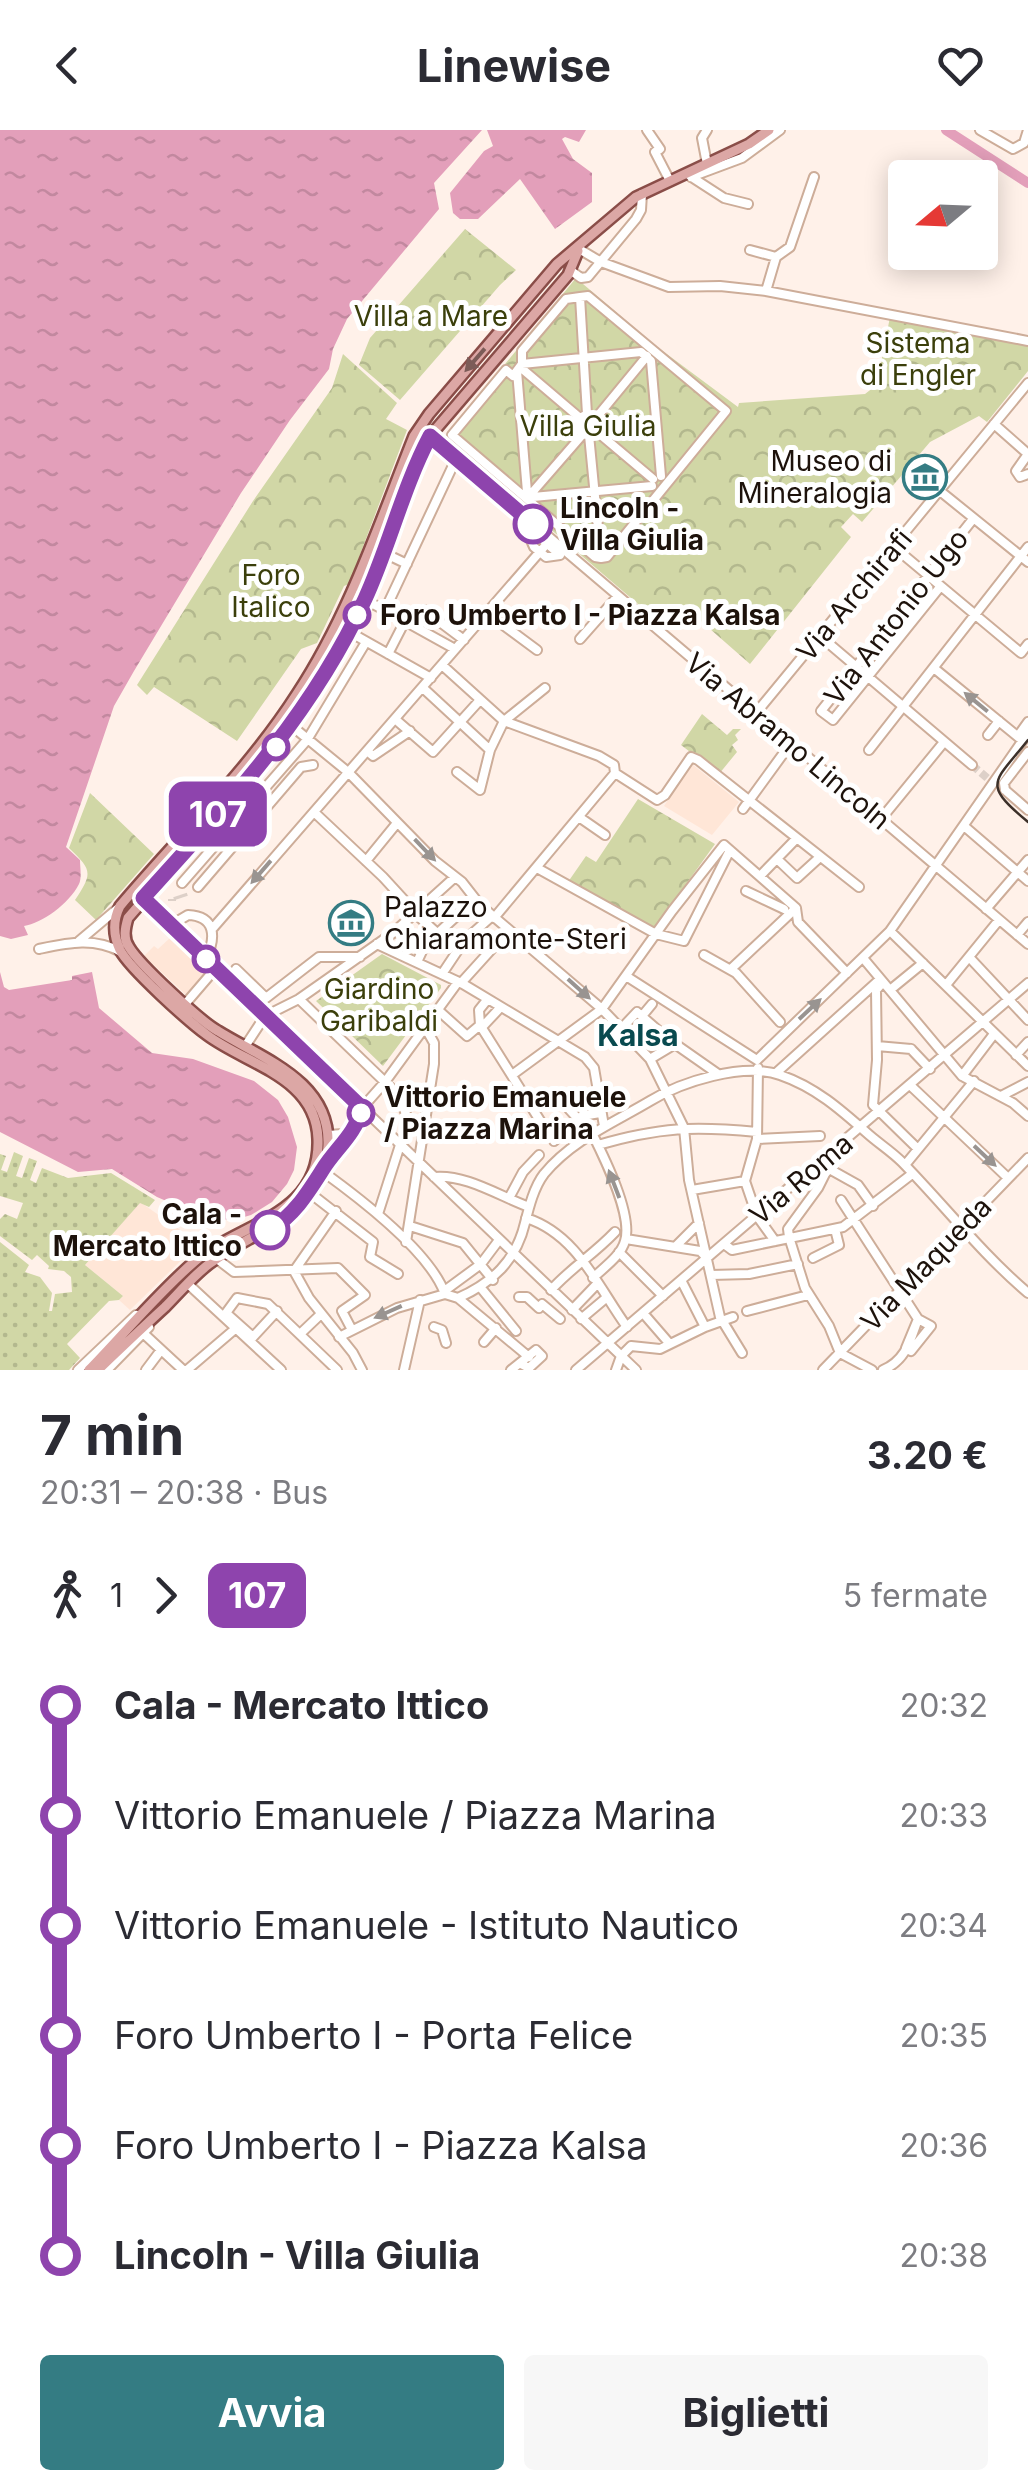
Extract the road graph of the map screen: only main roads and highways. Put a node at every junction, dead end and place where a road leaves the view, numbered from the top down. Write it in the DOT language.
graph roads {
  1 [pos="769,130"];
  2 [pos="579,249"];
  3 [pos="213,1255"];
  4 [pos="160,1304"];
  5 [pos="89,1370"];
  6 [pos="98,1370"];
  1 -- 2 [label="main road"];
  2 -- 3 [label="main road, one-way"];
  2 -- 3 [label="main road"];
  3 -- 4 [label="main road"];
  3 -- 4 [label="main road"];
  4 -- 5 [label="main road"];
  4 -- 6 [label="main road"];
}
